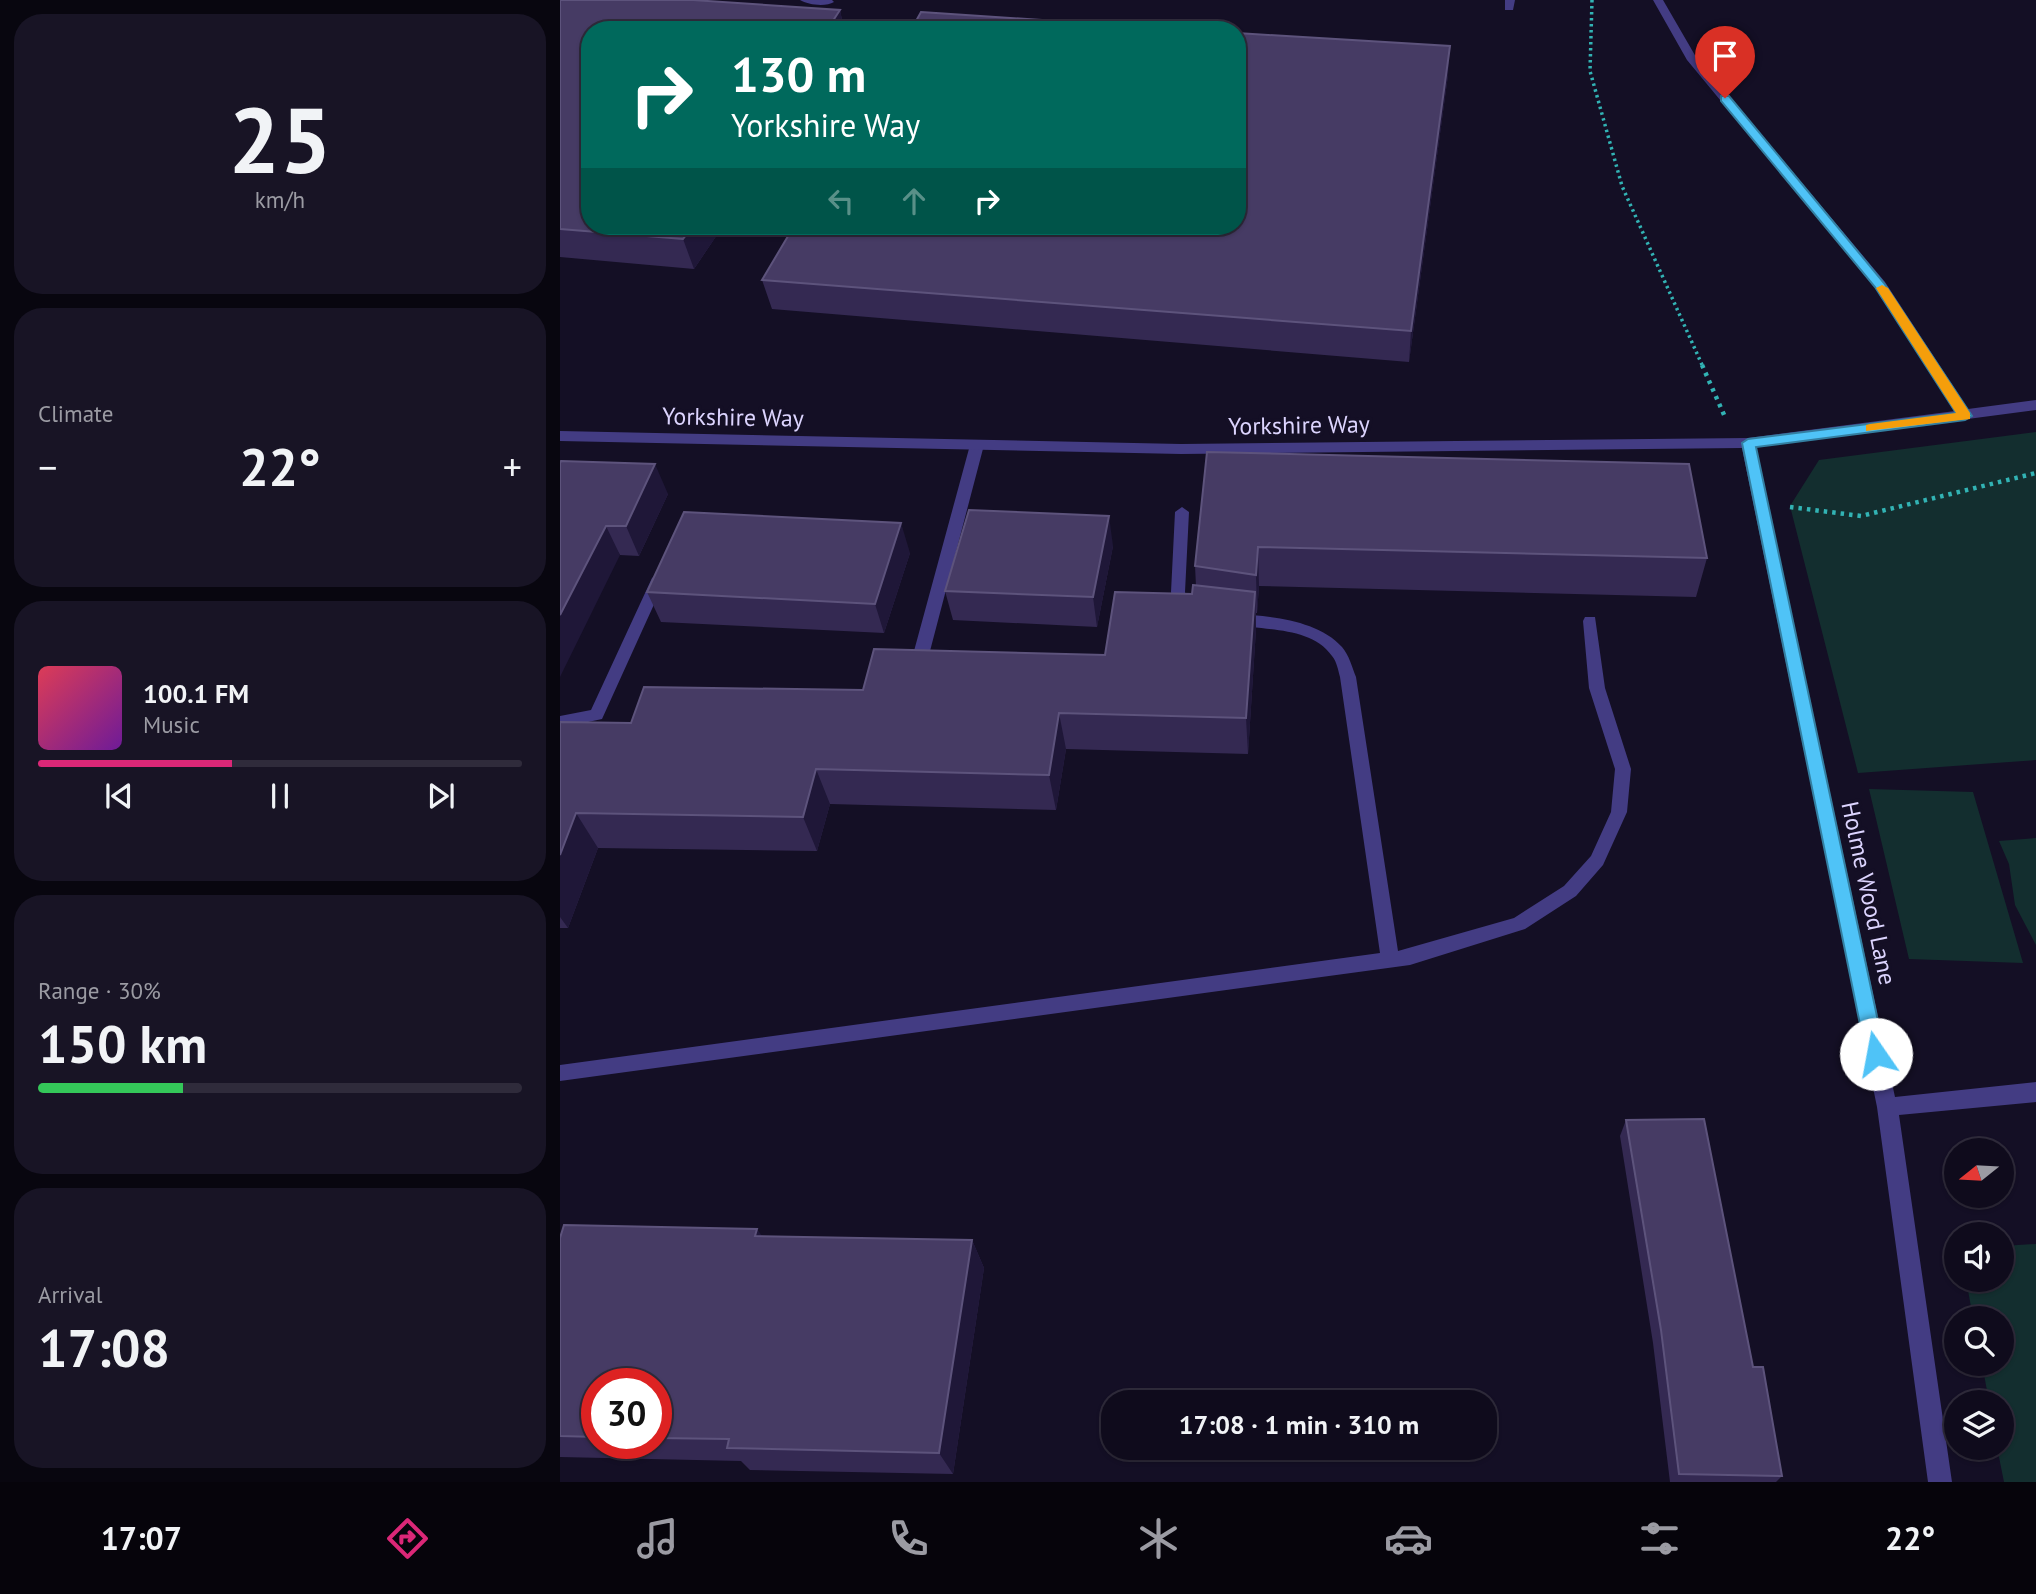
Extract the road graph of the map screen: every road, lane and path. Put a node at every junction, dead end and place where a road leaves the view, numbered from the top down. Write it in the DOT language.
graph roads {
  1 [pos="805,0"];
  2 [pos="1592,0"];
  3 [pos="1658,0"];
  4 [pos="830,2"];
  5 [pos="2036,405"];
  6 [pos="1965,416"];
  7 [pos="560,436"];
  8 [pos="1748,443"];
  9 [pos="977,445"];
  10 [pos="2036,473"];
  11 [pos="1761,503"];
  12 [pos="1182,512"];
  13 [pos="664,568"];
  14 [pos="1201,617"];
  15 [pos="1223,618"];
  16 [pos="1590,621"];
  17 [pos="922,651"];
  18 [pos="560,722"];
  19 [pos="1390,960"];
  20 [pos="560,1073"];
  21 [pos="2036,1092"];
  22 [pos="1886,1107"];
  23 [pos="1940,1482"];
  1 -- 4 [label="lane"];
  2 -- 8 [label="path"];
  3 -- 6 [label="street"];
  5 -- 6 [label="street, Yorkshire Way"];
  6 -- 8 [label="street, Yorkshire Way"];
  7 -- 9 [label="street, Yorkshire Way"];
  8 -- 9 [label="street, Yorkshire Way"];
  8 -- 11 [label="street, Holme Wood Lane"];
  9 -- 17 [label="lane"];
  10 -- 11 [label="path"];
  11 -- 22 [label="street, Holme Wood Lane"];
  12 -- 14 [label="lane"];
  13 -- 18 [label="lane"];
  15 -- 19 [label="lane"];
  16 -- 19 [label="lane"];
  19 -- 20 [label="lane"];
  21 -- 22 [label="street"];
  22 -- 23 [label="street, Holme Wood Lane"];
}
